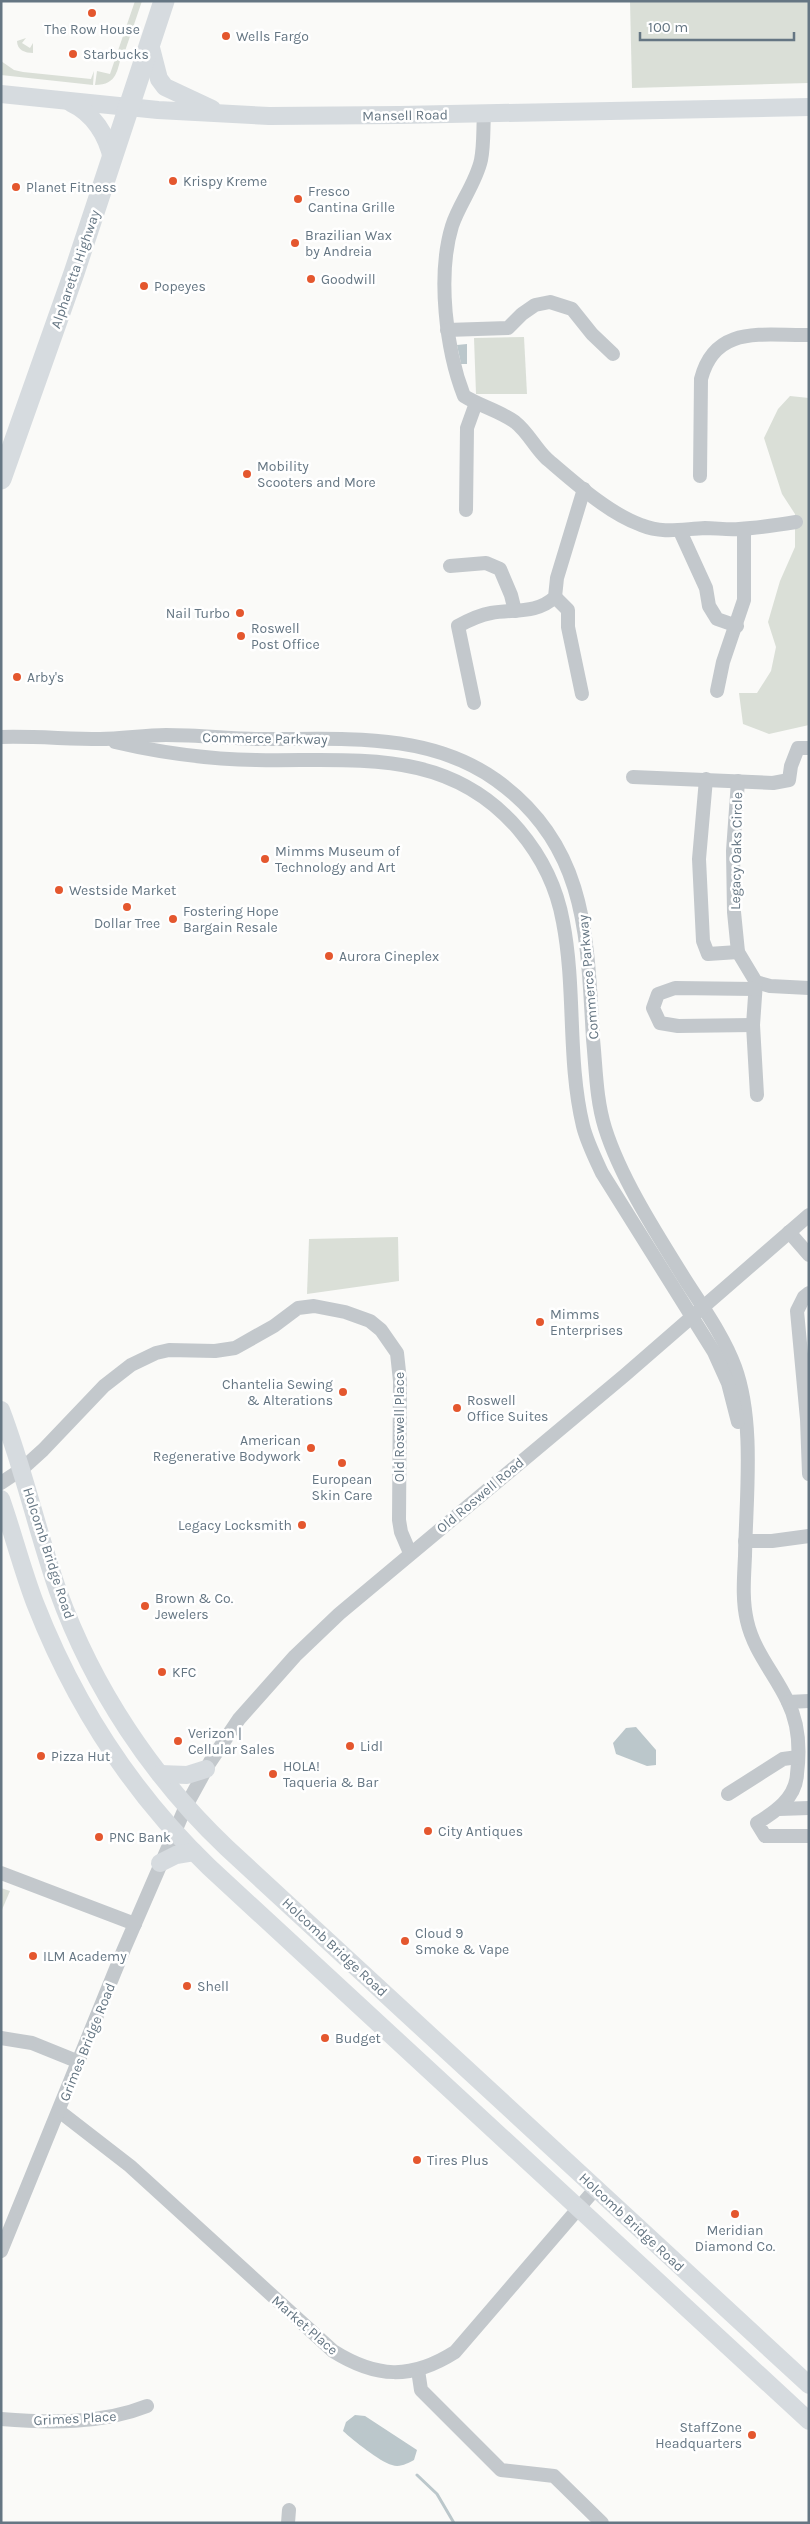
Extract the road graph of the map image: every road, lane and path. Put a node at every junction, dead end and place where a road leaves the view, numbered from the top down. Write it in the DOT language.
graph roads {
  1 [pos="164,1"];
  2 [pos="150,44"];
  3 [pos="1,94"];
  4 [pos="66,101"];
  5 [pos="129,107"];
  6 [pos="809,107"];
  7 [pos="224,114"];
  8 [pos="484,114"];
  9 [pos="112,159"];
  10 [pos="447,330"];
  11 [pos="809,335"];
  12 [pos="613,354"];
  13 [pos="476,403"];
  14 [pos="700,476"];
  15 [pos="1,479"];
  16 [pos="584,489"];
  17 [pos="466,510"];
  18 [pos="796,522"];
  19 [pos="744,529"];
  20 [pos="680,531"];
  21 [pos="450,566"];
  22 [pos="555,597"];
  23 [pos="515,611"];
  24 [pos="737,626"];
  25 [pos="716,691"];
  26 [pos="582,694"];
  27 [pos="474,703"];
  28 [pos="1,736"];
  29 [pos="104,739"];
  30 [pos="809,748"];
  31 [pos="633,777"];
  32 [pos="706,779"];
  33 [pos="738,781"];
  34 [pos="738,952"];
  35 [pos="755,985"];
  36 [pos="809,988"];
  37 [pos="753,1025"];
  38 [pos="757,1095"];
  39 [pos="809,1215"];
  40 [pos="789,1232"];
  41 [pos="809,1255"];
  42 [pos="809,1293"];
  43 [pos="703,1307"];
  44 [pos="691,1317"];
  45 [pos="1,1410"];
  46 [pos="746,1459"];
  47 [pos="22,1469"];
  48 [pos="809,1474"];
  49 [pos="1,1483"];
  50 [pos="1,1499"];
  51 [pos="809,1536"];
  52 [pos="745,1541"];
  53 [pos="410,1553"];
  54 [pos="809,1701"];
  55 [pos="788,1702"];
  56 [pos="803,1735"];
  57 [pos="801,1766"];
  58 [pos="206,1769"];
  59 [pos="160,1774"];
  60 [pos="728,1794"];
  61 [pos="186,1806"];
  62 [pos="809,1808"];
  63 [pos="779,1809"];
  64 [pos="174,1832"];
  65 [pos="809,1836"];
  66 [pos="194,1852"];
  67 [pos="160,1863"];
  68 [pos="1,1873"];
  69 [pos="135,1924"];
  70 [pos="1,2038"];
  71 [pos="80,2062"];
  72 [pos="59,2111"];
  73 [pos="596,2188"];
  74 [pos="579,2209"];
  75 [pos="1,2251"];
  76 [pos="418,2370"];
  77 [pos="809,2385"];
  78 [pos="147,2406"];
  79 [pos="1,2419"];
  80 [pos="809,2421"];
  81 [pos="602,2523"];
  1 -- 2 [label="highway, Alpharetta Highway"];
  2 -- 5 [label="highway, Alpharetta Highway"];
  2 -- 7 [label="main road"];
  3 -- 4 [label="main road, Mansell Road"];
  4 -- 5 [label="main road, Mansell Road"];
  4 -- 9 [label="main road"];
  5 -- 7 [label="main road, Mansell Road"];
  5 -- 9 [label="highway, Alpharetta Highway"];
  6 -- 8 [label="main road, Mansell Road"];
  7 -- 8 [label="main road, Mansell Road"];
  8 -- 10 [label="street"];
  9 -- 15 [label="highway, Alpharetta Highway"];
  10 -- 12 [label="street"];
  10 -- 13 [label="street"];
  11 -- 14 [label="street"];
  13 -- 16 [label="street"];
  13 -- 17 [label="street"];
  16 -- 20 [label="street"];
  16 -- 22 [label="street"];
  18 -- 19 [label="street"];
  19 -- 20 [label="street"];
  19 -- 24 [label="street"];
  20 -- 24 [label="street"];
  21 -- 23 [label="street"];
  22 -- 23 [label="street"];
  22 -- 26 [label="street"];
  23 -- 27 [label="street"];
  24 -- 25 [label="street"];
  28 -- 29 [label="street, Commerce Parkway"];
  29 -- 43 [label="street, Commerce Parkway"];
  29 -- 44 [label="street, Commerce Parkway"];
  30 -- 33 [label="street, Legacy Oaks Circle"];
  31 -- 32 [label="street, Legacy Oaks Circle"];
  32 -- 33 [label="street, Legacy Oaks Circle"];
  32 -- 34 [label="street"];
  33 -- 34 [label="street, Legacy Oaks Circle"];
  34 -- 35 [label="street, Legacy Oaks Circle"];
  35 -- 36 [label="street"];
  35 -- 37 [label="street"];
  35 -- 37 [label="street"];
  37 -- 38 [label="street"];
  39 -- 40 [label="street, Old Roswell Road"];
  40 -- 41 [label="street"];
  40 -- 43 [label="street, Old Roswell Road"];
  42 -- 48 [label="street"];
  43 -- 44 [label="street, Old Roswell Road"];
  43 -- 46 [label="street, Commerce Parkway"];
  44 -- 46 [label="street, Commerce Parkway"];
  44 -- 53 [label="street, Old Roswell Road"];
  45 -- 47 [label="main road, Holcomb Bridge Road"];
  46 -- 52 [label="street"];
  47 -- 49 [label="street, Old Roswell Place"];
  47 -- 53 [label="street, Old Roswell Place"];
  47 -- 59 [label="main road, Holcomb Bridge Road"];
  50 -- 64 [label="main road, Holcomb Bridge Road"];
  51 -- 52 [label="street"];
  52 -- 55 [label="street"];
  53 -- 58 [label="street, Old Roswell Road"];
  54 -- 55 [label="street"];
  55 -- 56 [label="street"];
  56 -- 57 [label="street"];
  57 -- 60 [label="street"];
  57 -- 63 [label="street"];
  58 -- 59 [label="main road"];
  58 -- 61 [label="street, Old Roswell Road"];
  59 -- 61 [label="main road, Holcomb Bridge Road"];
  61 -- 64 [label="street, Grimes Bridge Road"];
  61 -- 73 [label="main road, Holcomb Bridge Road"];
  62 -- 63 [label="street"];
  63 -- 65 [label="street"];
  64 -- 66 [label="main road, Holcomb Bridge Road"];
  64 -- 67 [label="street, Grimes Bridge Road"];
  66 -- 67 [label="main road"];
  66 -- 74 [label="main road, Holcomb Bridge Road"];
  67 -- 69 [label="street, Grimes Bridge Road"];
  68 -- 69 [label="street"];
  69 -- 71 [label="street, Grimes Bridge Road"];
  70 -- 71 [label="street"];
  71 -- 72 [label="street, Grimes Bridge Road"];
  72 -- 75 [label="street, Grimes Bridge Road"];
  72 -- 76 [label="street, Market Place"];
  73 -- 74 [label="street, Market Place"];
  73 -- 77 [label="main road, Holcomb Bridge Road"];
  74 -- 76 [label="street, Market Place"];
  74 -- 80 [label="main road, Holcomb Bridge Road"];
  76 -- 81 [label="street"];
  78 -- 79 [label="street, Grimes Place"];
}
